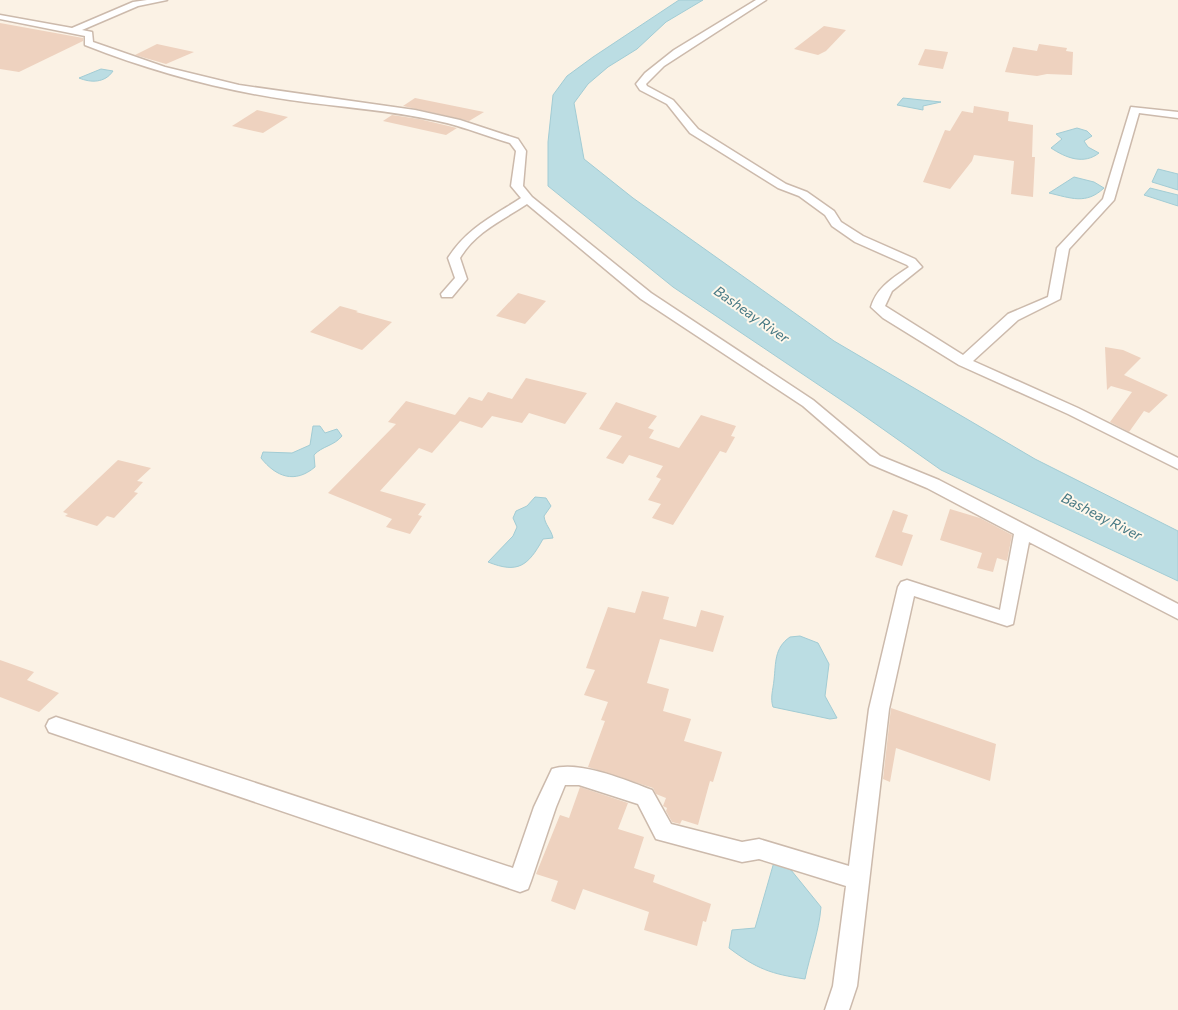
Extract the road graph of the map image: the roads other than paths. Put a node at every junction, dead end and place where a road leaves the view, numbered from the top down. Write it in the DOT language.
graph roads {
  1 [pos="164,0"];
  2 [pos="762,0"];
  3 [pos="0,17"];
  4 [pos="73,31"];
  5 [pos="1178,115"];
  6 [pos="528,199"];
  7 [pos="447,294"];
  8 [pos="964,362"];
  9 [pos="1178,464"];
  10 [pos="1023,531"];
  11 [pos="1178,612"];
  12 [pos="56,726"];
  13 [pos="857,879"];
  14 [pos="837,1010"];
  1 -- 4 [label="street"];
  2 -- 8 [label="street"];
  3 -- 4 [label="street"];
  4 -- 6 [label="street"];
  5 -- 8 [label="street"];
  6 -- 7 [label="street"];
  6 -- 10 [label="street"];
  8 -- 9 [label="street"];
  10 -- 11 [label="street"];
  10 -- 13 [label="street"];
  12 -- 13 [label="street"];
  13 -- 14 [label="street"];
}
